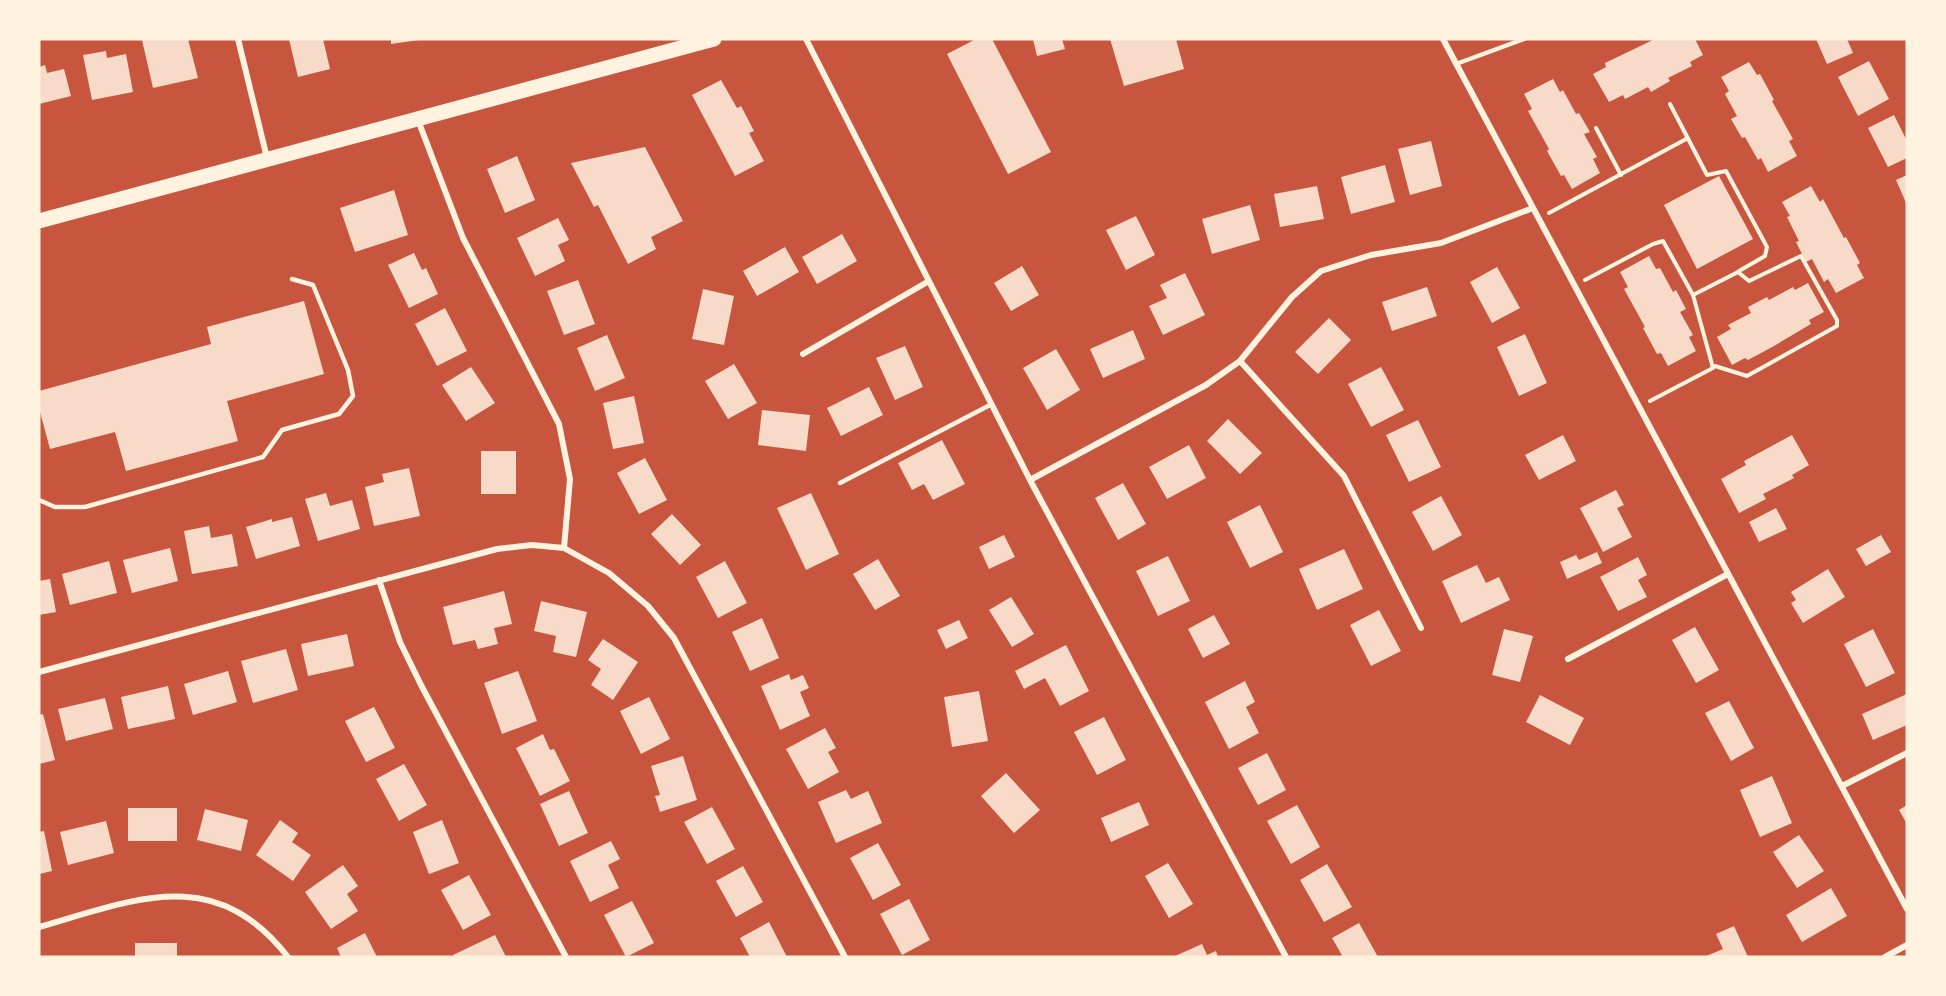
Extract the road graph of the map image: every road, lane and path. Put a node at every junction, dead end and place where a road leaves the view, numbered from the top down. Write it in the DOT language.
graph roads {
  1 [pos="238,39"];
  2 [pos="714,39"];
  3 [pos="806,39"];
  4 [pos="1443,39"];
  5 [pos="1524,39"];
  6 [pos="1456,64"];
  7 [pos="1670,104"];
  8 [pos="418,120"];
  9 [pos="1596,128"];
  10 [pos="1688,138"];
  11 [pos="268,160"];
  12 [pos="1622,175"];
  13 [pos="1533,208"];
  14 [pos="1548,214"];
  15 [pos="39,221"];
  16 [pos="1738,272"];
  17 [pos="292,279"];
  18 [pos="1584,280"];
  19 [pos="929,281"];
  20 [pos="1693,295"];
  21 [pos="802,354"];
  22 [pos="1240,361"];
  23 [pos="1713,368"];
  24 [pos="1650,402"];
  25 [pos="992,404"];
  26 [pos="1030,480"];
  27 [pos="840,483"];
  28 [pos="39,500"];
  29 [pos="564,548"];
  30 [pos="1728,574"];
  31 [pos="379,580"];
  32 [pos="1421,628"];
  33 [pos="1568,659"];
  34 [pos="39,672"];
  35 [pos="1907,753"];
  36 [pos="1842,786"];
  37 [pos="1907,909"];
  38 [pos="39,927"];
  39 [pos="1907,945"];
  40 [pos="288,957"];
  41 [pos="566,957"];
  42 [pos="845,957"];
  43 [pos="1286,957"];
  44 [pos="1885,957"];
  1 -- 11 [label="street"];
  2 -- 8 [label="main road"];
  3 -- 19 [label="street"];
  4 -- 6 [label="street"];
  5 -- 6 [label="lane"];
  6 -- 13 [label="street"];
  7 -- 10 [label="path"];
  8 -- 11 [label="main road"];
  8 -- 29 [label="street"];
  9 -- 12 [label="path"];
  10 -- 12 [label="path"];
  10 -- 16 [label="path"];
  11 -- 15 [label="main road"];
  12 -- 14 [label="path"];
  13 -- 22 [label="street"];
  13 -- 30 [label="street"];
  16 -- 20 [label="path"];
  16 -- 23 [label="path"];
  17 -- 28 [label="lane"];
  18 -- 20 [label="path"];
  19 -- 21 [label="street"];
  19 -- 25 [label="street"];
  20 -- 23 [label="path"];
  22 -- 26 [label="street"];
  22 -- 32 [label="street"];
  23 -- 24 [label="path"];
  25 -- 26 [label="street"];
  25 -- 27 [label="lane"];
  26 -- 43 [label="street"];
  29 -- 31 [label="street"];
  29 -- 42 [label="street"];
  30 -- 33 [label="street"];
  30 -- 36 [label="street"];
  31 -- 34 [label="street"];
  31 -- 41 [label="street"];
  35 -- 36 [label="street"];
  36 -- 37 [label="street"];
  38 -- 40 [label="street"];
  39 -- 44 [label="street"];
}
